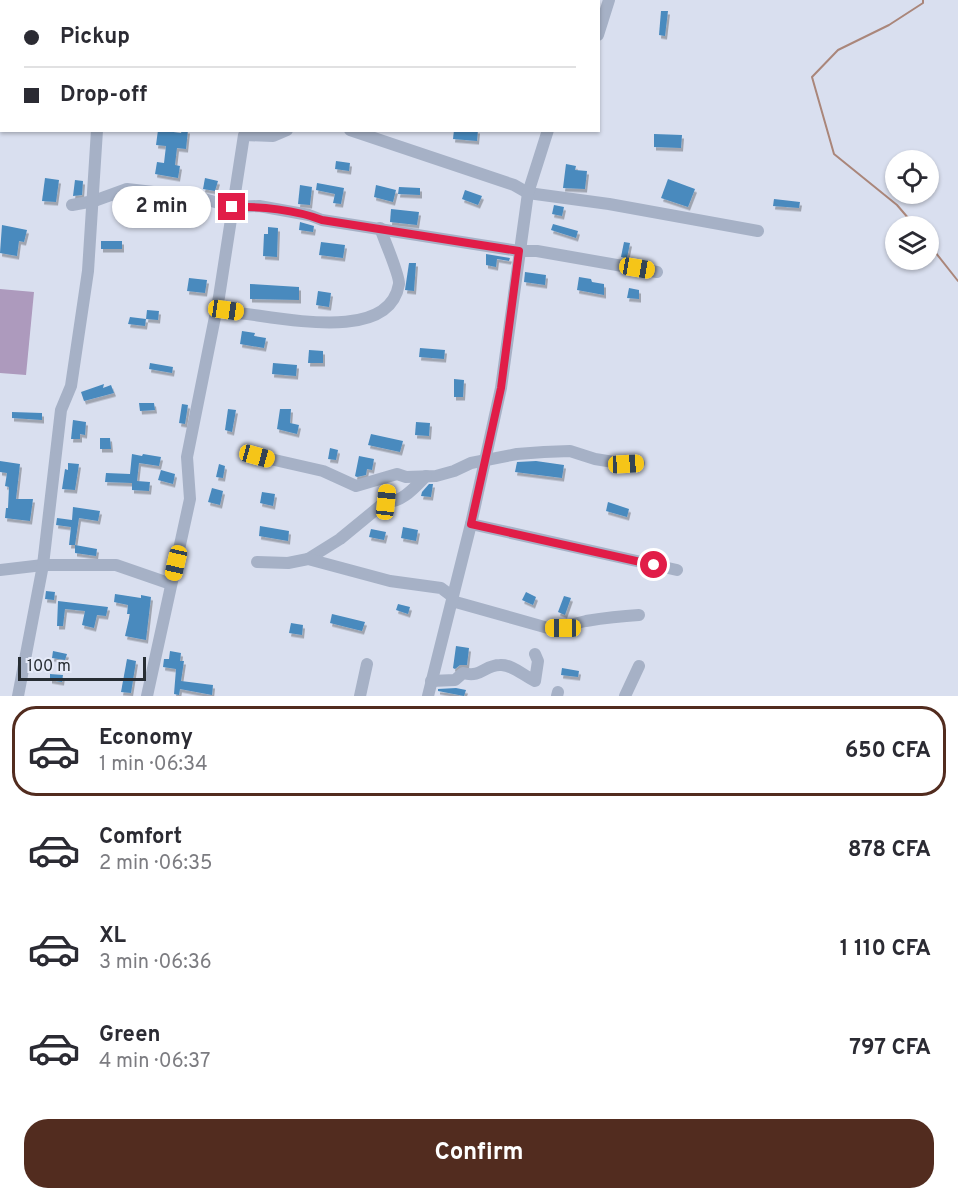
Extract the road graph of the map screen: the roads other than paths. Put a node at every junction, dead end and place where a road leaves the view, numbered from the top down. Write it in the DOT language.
graph roads {
  1 [pos="609,0"];
  2 [pos="600,28"];
  3 [pos="96,132"];
  4 [pos="244,132"];
  5 [pos="282,132"];
  6 [pos="356,132"];
  7 [pos="547,132"];
  8 [pos="528,193"];
  9 [pos="94,201"];
  10 [pos="72,205"];
  11 [pos="232,207"];
  12 [pos="380,228"];
  13 [pos="758,231"];
  14 [pos="519,251"];
  15 [pos="657,272"];
  16 [pos="215,311"];
  17 [pos="257,456"];
  18 [pos="485,460"];
  19 [pos="639,463"];
  20 [pos="426,476"];
  21 [pos="388,477"];
  22 [pos="406,477"];
  23 [pos="414,488"];
  24 [pos="386,502"];
  25 [pos="471,524"];
  26 [pos="308,559"];
  27 [pos="256,562"];
  28 [pos="43,565"];
  29 [pos="0,570"];
  30 [pos="677,570"];
  31 [pos="171,584"];
  32 [pos="452,599"];
  33 [pos="639,615"];
  34 [pos="535,654"];
  35 [pos="367,664"];
  36 [pos="639,666"];
  37 [pos="431,681"];
  38 [pos="18,696"];
  39 [pos="147,696"];
  40 [pos="360,696"];
  41 [pos="428,696"];
  42 [pos="625,696"];
  1 -- 2 [label="street"];
  3 -- 9 [label="street"];
  4 -- 5 [label="street"];
  4 -- 11 [label="street"];
  6 -- 8 [label="street"];
  7 -- 8 [label="street"];
  8 -- 13 [label="street"];
  8 -- 14 [label="street"];
  9 -- 10 [label="street"];
  9 -- 11 [label="street"];
  9 -- 28 [label="street"];
  11 -- 12 [label="street"];
  11 -- 16 [label="street"];
  12 -- 14 [label="street"];
  12 -- 16 [label="street"];
  14 -- 15 [label="street"];
  14 -- 18 [label="street"];
  16 -- 31 [label="street"];
  17 -- 21 [label="street"];
  18 -- 19 [label="street"];
  18 -- 20 [label="street"];
  18 -- 25 [label="street"];
  20 -- 22 [label="street"];
  20 -- 23 [label="street"];
  21 -- 22 [label="street"];
  21 -- 24 [label="street"];
  22 -- 23 [label="street"];
  23 -- 24 [label="street"];
  24 -- 26 [label="street"];
  25 -- 30 [label="street"];
  25 -- 32 [label="street"];
  26 -- 27 [label="street"];
  26 -- 32 [label="street"];
  28 -- 29 [label="street"];
  28 -- 31 [label="street"];
  28 -- 38 [label="street"];
  31 -- 39 [label="street"];
  32 -- 33 [label="street"];
  32 -- 37 [label="street"];
  34 -- 37 [label="street"];
  35 -- 40 [label="street"];
  36 -- 42 [label="street"];
  37 -- 41 [label="street"];
}
